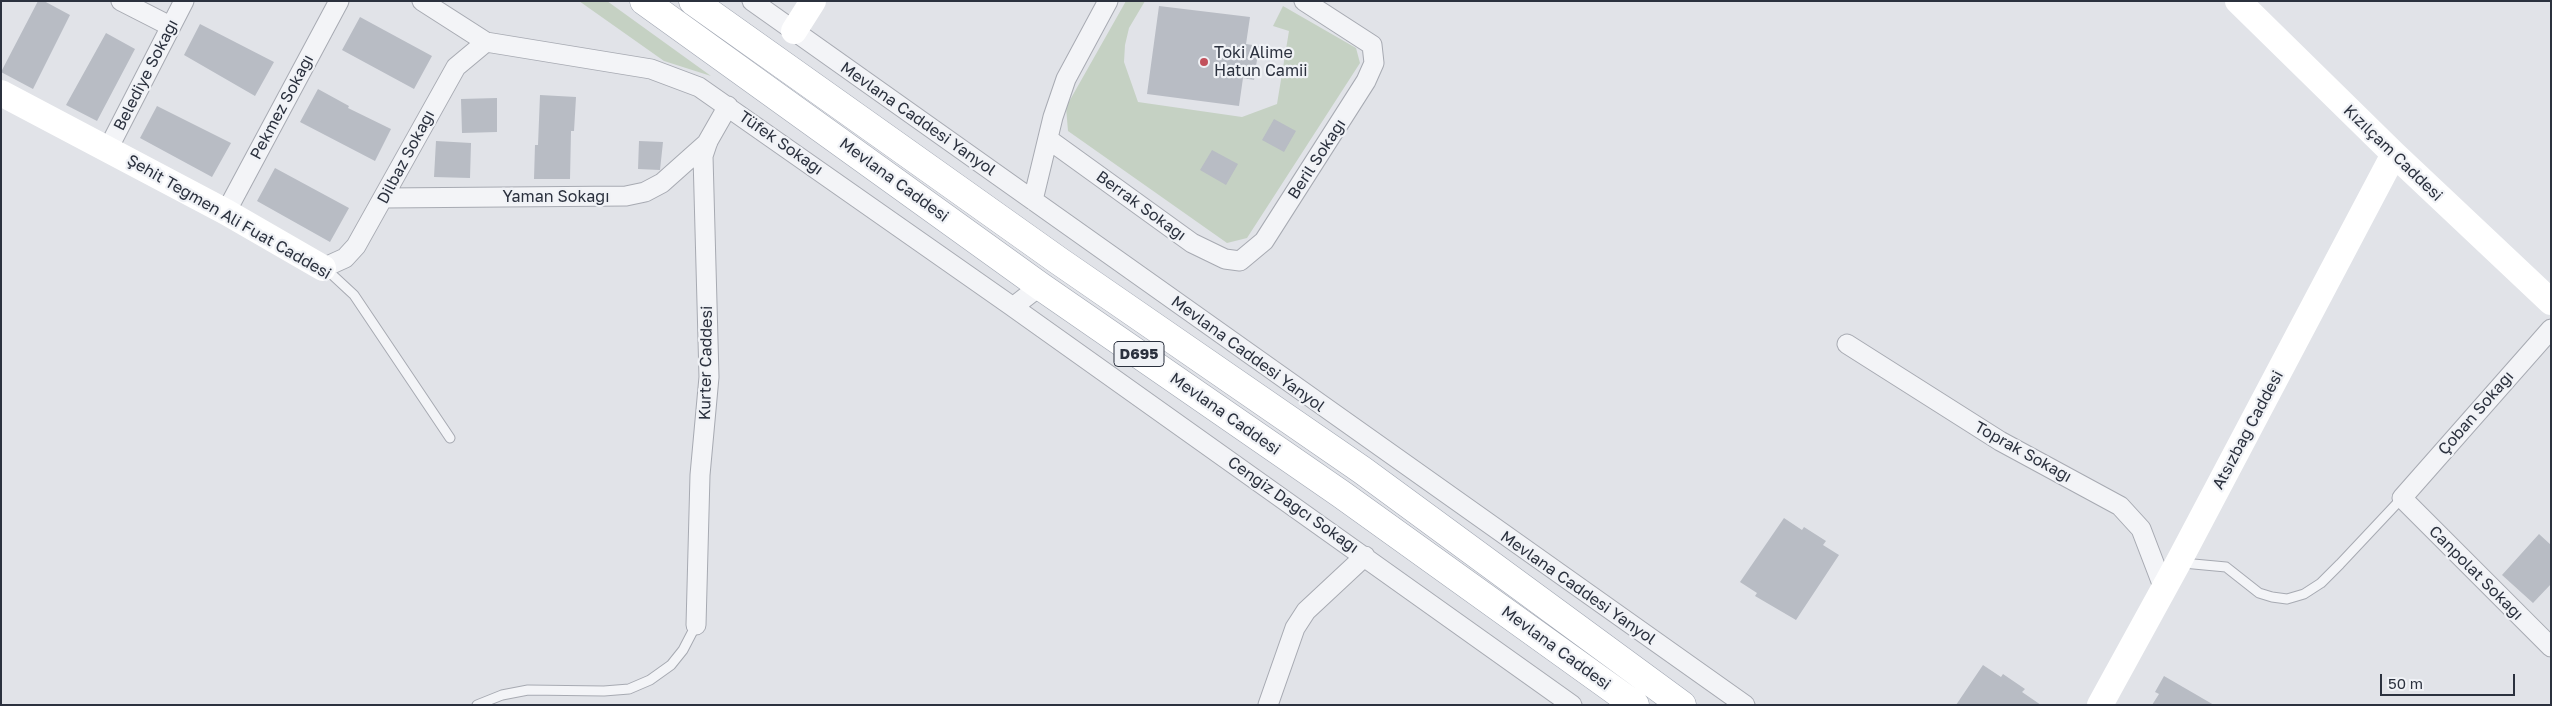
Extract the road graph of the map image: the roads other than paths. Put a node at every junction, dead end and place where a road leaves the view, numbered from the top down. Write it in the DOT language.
graph roads {
  1 [pos="121,1"];
  2 [pos="184,1"];
  3 [pos="339,1"];
  4 [pos="422,1"];
  5 [pos="644,1"];
  6 [pos="693,1"];
  7 [pos="752,1"];
  8 [pos="813,1"];
  9 [pos="1108,1"];
  10 [pos="1304,1"];
  11 [pos="2238,1"];
  12 [pos="170,26"];
  13 [pos="794,31"];
  14 [pos="486,42"];
  15 [pos="1,93"];
  16 [pos="728,106"];
  17 [pos="1048,140"];
  18 [pos="708,142"];
  19 [pos="108,149"];
  20 [pos="2394,154"];
  21 [pos="384,198"];
  22 [pos="1033,200"];
  23 [pos="226,212"];
  24 [pos="1240,261"];
  25 [pos="323,268"];
  26 [pos="1040,286"];
  27 [pos="2551,302"];
  28 [pos="1013,307"];
  29 [pos="2551,329"];
  30 [pos="1847,344"];
  31 [pos="450,438"];
  32 [pos="2402,498"];
  33 [pos="1365,556"];
  34 [pos="2178,563"];
  35 [pos="2164,589"];
  36 [pos="696,625"];
  37 [pos="2551,647"];
  38 [pos="478,705"];
  39 [pos="1268,705"];
  40 [pos="1572,705"];
  41 [pos="1635,705"];
  42 [pos="1682,705"];
  43 [pos="1745,705"];
  44 [pos="2100,705"];
  1 -- 12 [label="street"];
  2 -- 12 [label="street, Belediye Sokağı"];
  3 -- 23 [label="street, Pekmez Sokağı"];
  4 -- 14 [label="street"];
  5 -- 26 [label="main road, Mevlana Caddesi / D695"];
  6 -- 42 [label="main road, Mevlana Caddesi / D695"];
  7 -- 13 [label="street, Mevlana Caddesi Yanyol"];
  8 -- 13 [label="street"];
  9 -- 17 [label="street"];
  10 -- 24 [label="street, Beril Sokağı"];
  11 -- 20 [label="street, Kızılçam Caddesi"];
  12 -- 19 [label="street, Belediye Sokağı"];
  13 -- 22 [label="street, Mevlana Caddesi Yanyol"];
  14 -- 16 [label="street, Tüfek Sokağı"];
  14 -- 21 [label="street, Dilbaz Sokağı"];
  15 -- 19 [label="street, Şehit Teğmen Ali Fuat Caddesi"];
  16 -- 18 [label="street, Kurter Caddesi"];
  16 -- 28 [label="street, Tüfek Sokağı"];
  17 -- 22 [label="street"];
  17 -- 24 [label="street, Berrak Sokağı"];
  18 -- 21 [label="street, Yaman Sokağı"];
  18 -- 36 [label="street, Kurter Caddesi"];
  19 -- 23 [label="street, Şehit Teğmen Ali Fuat Caddesi"];
  20 -- 27 [label="street, Kızılçam Caddesi"];
  20 -- 34 [label="street, Atsızbağ Caddesi"];
  21 -- 25 [label="street, Dilbaz Sokağı"];
  22 -- 43 [label="street, Mevlana Caddesi Yanyol"];
  23 -- 25 [label="street, Şehit Teğmen Ali Fuat Caddesi"];
  25 -- 31 [label="lane, Şehit Teğmen Ali Fuat Caddesi"];
  26 -- 28 [label="street"];
  26 -- 41 [label="main road, Mevlana Caddesi / D695"];
  28 -- 33 [label="street, Cengiz Dağcı Sokağı"];
  29 -- 32 [label="street, Çoban Sokağı"];
  30 -- 35 [label="street, Toprak Sokağı"];
  32 -- 34 [label="lane"];
  32 -- 37 [label="street, Canpolat Sokağı"];
  33 -- 39 [label="street"];
  33 -- 40 [label="street, Cengiz Dağcı Sokağı"];
  34 -- 35 [label="street, Atsızbağ Caddesi"];
  35 -- 44 [label="street, Atsızbağ Caddesi"];
  36 -- 38 [label="lane"];
}
